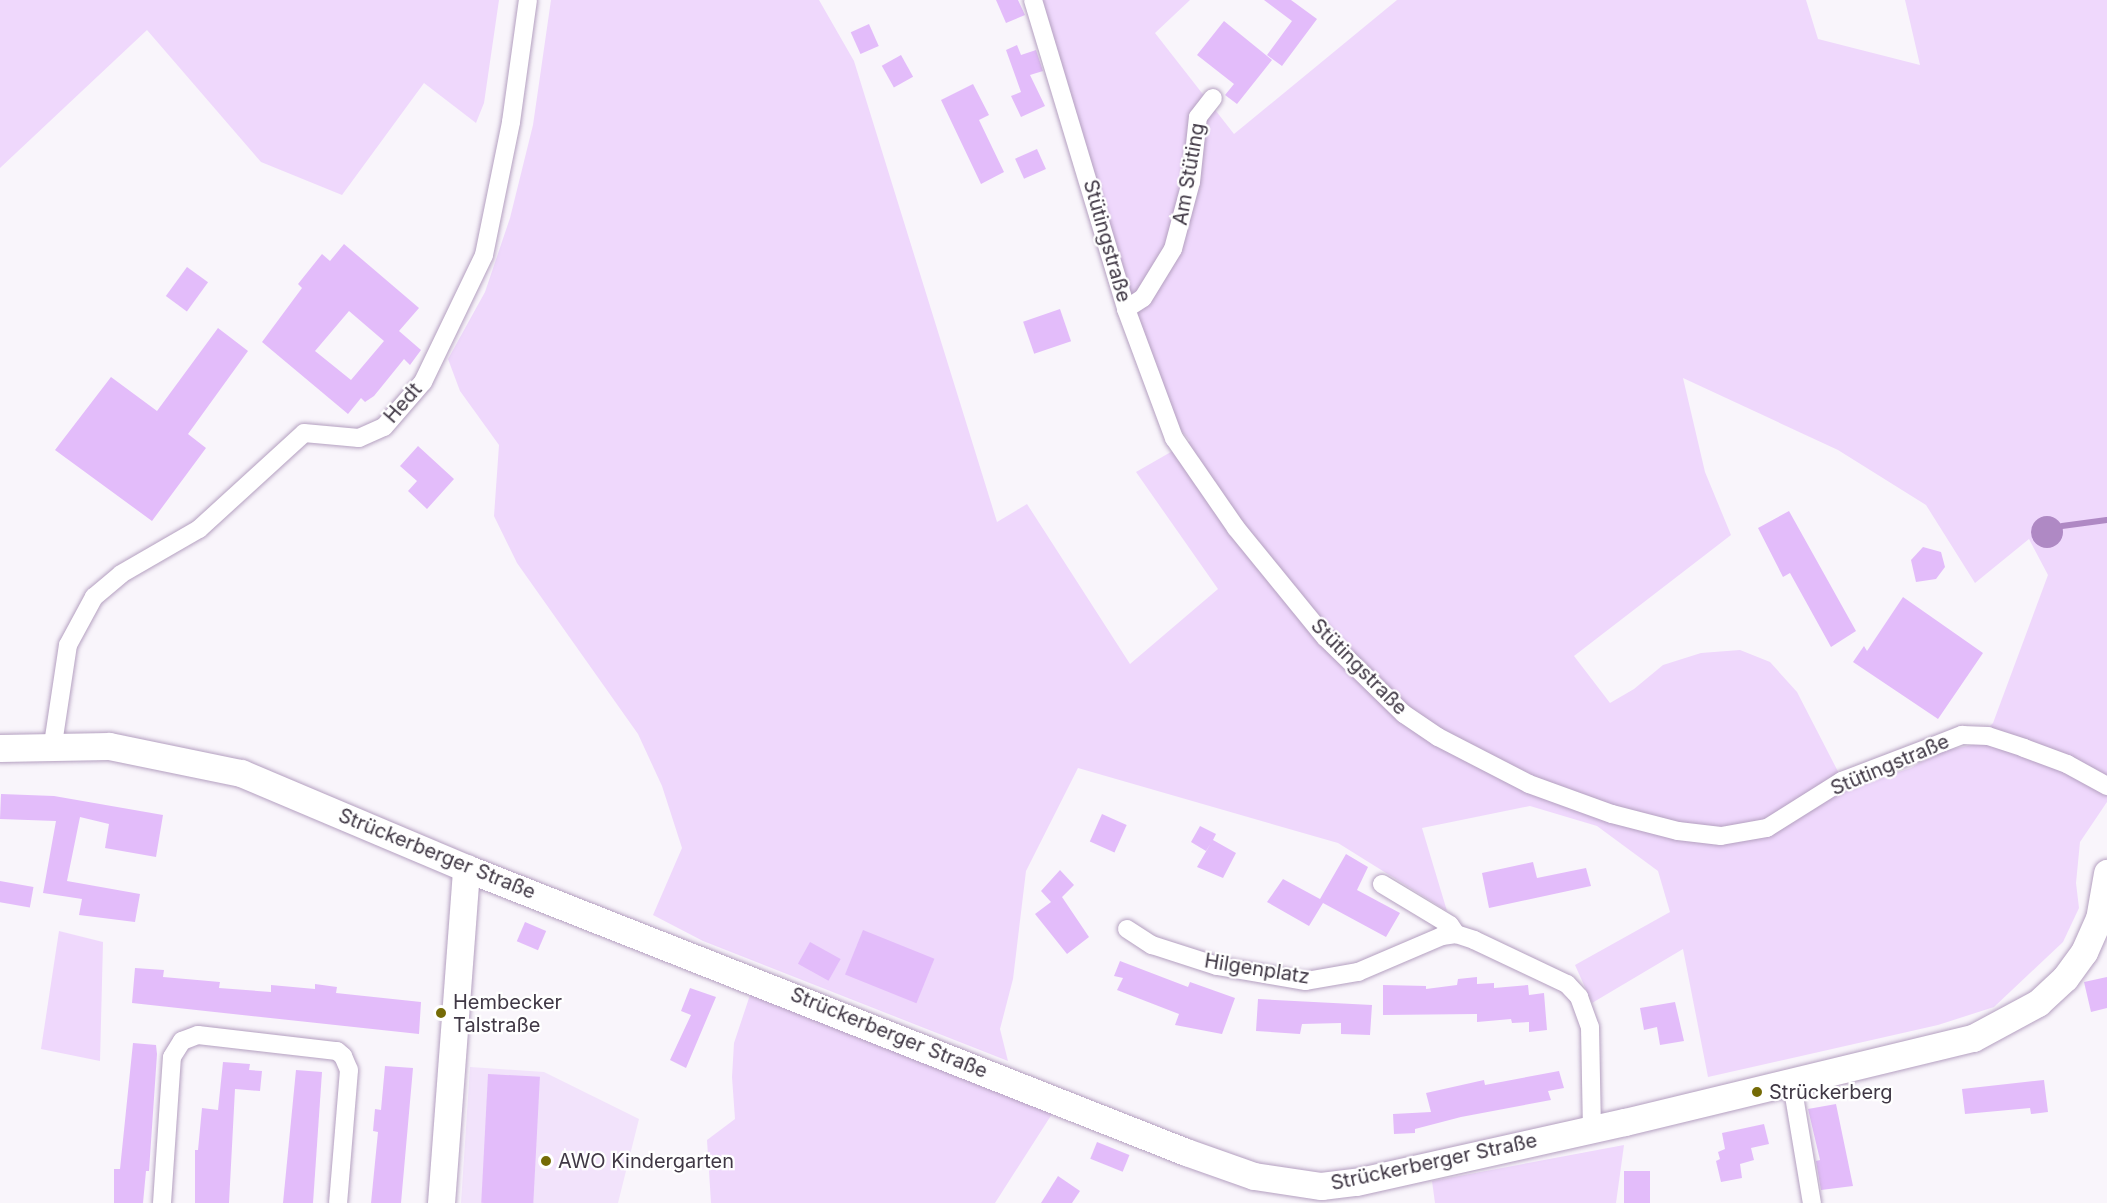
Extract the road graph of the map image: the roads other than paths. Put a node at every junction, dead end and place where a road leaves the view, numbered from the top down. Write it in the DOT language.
graph roads {
  1 [pos="528,0"];
  2 [pos="1033,0"];
  3 [pos="1213,98"];
  4 [pos="1126,309"];
  5 [pos="53,744"];
  6 [pos="0,748"];
  7 [pos="2107,786"];
  8 [pos="466,868"];
  9 [pos="2107,873"];
  10 [pos="1382,884"];
  11 [pos="1128,929"];
  12 [pos="1456,934"];
  13 [pos="1792,1084"];
  14 [pos="1592,1128"];
  15 [pos="162,1203"];
  16 [pos="338,1203"];
  17 [pos="441,1203"];
  18 [pos="1812,1203"];
  1 -- 5 [label="street, Hedt"];
  2 -- 4 [label="street, Stütingstraße"];
  3 -- 4 [label="street, Am Stüting"];
  4 -- 7 [label="street, Stütingstraße"];
  5 -- 6 [label="main road, Strückerberger Straße"];
  5 -- 8 [label="main road, Strückerberger Straße"];
  8 -- 14 [label="main road, Strückerberger Straße"];
  8 -- 17 [label="main road"];
  9 -- 13 [label="main road, Strückerberger Straße"];
  10 -- 12 [label="street"];
  11 -- 12 [label="street, Hilgenplatz"];
  12 -- 14 [label="street"];
  13 -- 14 [label="main road, Strückerberger Straße"];
  13 -- 18 [label="street"];
  15 -- 16 [label="street"];
}
